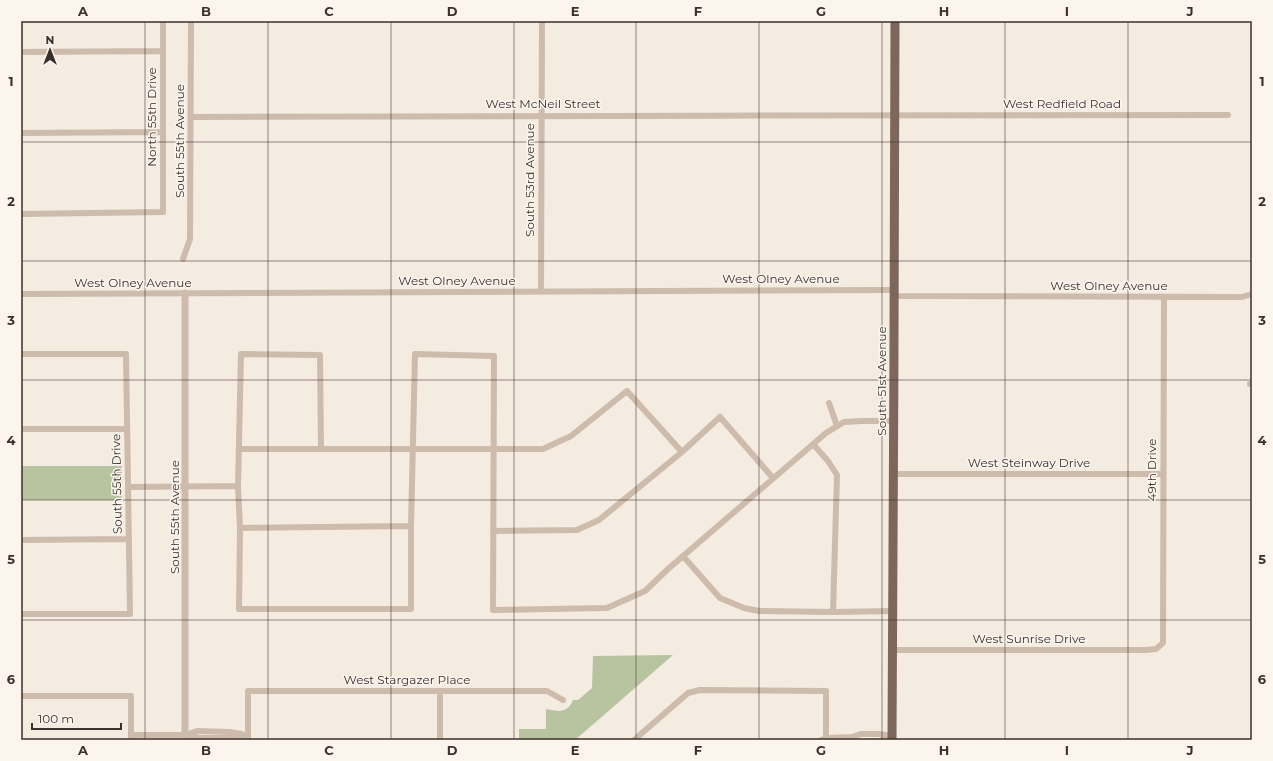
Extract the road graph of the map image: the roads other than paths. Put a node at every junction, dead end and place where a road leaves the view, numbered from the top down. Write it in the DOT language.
graph roads {
  1 [pos="163,21"];
  2 [pos="191,21"];
  3 [pos="542,21"];
  4 [pos="895,21"];
  5 [pos="163,51"];
  6 [pos="21,52"];
  7 [pos="541,115"];
  8 [pos="1228,115"];
  9 [pos="895,116"];
  10 [pos="192,117"];
  11 [pos="163,132"];
  12 [pos="21,133"];
  13 [pos="21,214"];
  14 [pos="183,259"];
  15 [pos="541,291"];
  16 [pos="185,293"];
  17 [pos="894,293"];
  18 [pos="21,294"];
  19 [pos="1252,294"];
  20 [pos="1164,298"];
  21 [pos="21,354"];
  22 [pos="829,403"];
  23 [pos="894,420"];
  24 [pos="837,426"];
  25 [pos="21,429"];
  26 [pos="127,429"];
  27 [pos="813,444"];
  28 [pos="239,449"];
  29 [pos="320,449"];
  30 [pos="493,449"];
  31 [pos="412,450"];
  32 [pos="682,452"];
  33 [pos="894,474"];
  34 [pos="1164,474"];
  35 [pos="774,478"];
  36 [pos="128,486"];
  37 [pos="238,486"];
  38 [pos="186,487"];
  39 [pos="411,526"];
  40 [pos="240,528"];
  41 [pos="493,531"];
  42 [pos="129,539"];
  43 [pos="21,540"];
  44 [pos="683,556"];
  45 [pos="893,611"];
  46 [pos="833,612"];
  47 [pos="21,614"];
  48 [pos="1163,643"];
  49 [pos="893,650"];
  50 [pos="440,691"];
  51 [pos="21,696"];
  52 [pos="564,700"];
  53 [pos="131,737"];
  54 [pos="185,737"];
  55 [pos="852,737"];
  56 [pos="248,738"];
  57 [pos="892,738"];
  58 [pos="824,739"];
  59 [pos="440,740"];
  60 [pos="634,740"];
  61 [pos="860,740"];
  62 [pos="882,740"];
  1 -- 5 [label="street, North 55th Drive"];
  2 -- 10 [label="street, South 55th Avenue"];
  3 -- 7 [label="street, South 53rd Avenue"];
  4 -- 9 [label="main road, South 51st Avenue"];
  5 -- 6 [label="street"];
  5 -- 11 [label="street, North 55th Drive"];
  7 -- 9 [label="street, West McNeil Street"];
  7 -- 10 [label="street, West McNeil Street"];
  7 -- 15 [label="street, South 53rd Avenue"];
  8 -- 9 [label="street, West Redfield Road"];
  9 -- 17 [label="main road, South 51st Avenue"];
  10 -- 14 [label="street, South 55th Avenue"];
  11 -- 12 [label="street"];
  11 -- 13 [label="street, North 55th Drive"];
  15 -- 16 [label="street, West Olney Avenue"];
  15 -- 17 [label="street, West Olney Avenue"];
  16 -- 18 [label="street, West Olney Avenue"];
  16 -- 38 [label="street, South 55th Avenue"];
  17 -- 20 [label="street, West Olney Avenue"];
  17 -- 23 [label="main road, South 51st Avenue"];
  19 -- 20 [label="street, West Olney Avenue"];
  20 -- 34 [label="street, 49th Drive"];
  21 -- 26 [label="street, South 55th Drive"];
  22 -- 24 [label="street"];
  23 -- 24 [label="street"];
  23 -- 33 [label="main road, South 51st Avenue"];
  24 -- 27 [label="street"];
  25 -- 26 [label="street"];
  26 -- 36 [label="street, South 55th Drive"];
  27 -- 35 [label="street"];
  27 -- 46 [label="street"];
  28 -- 29 [label="street"];
  28 -- 29 [label="street"];
  28 -- 37 [label="street"];
  29 -- 31 [label="street"];
  30 -- 31 [label="street"];
  30 -- 31 [label="street"];
  30 -- 32 [label="street"];
  30 -- 41 [label="street"];
  31 -- 39 [label="street"];
  32 -- 35 [label="street"];
  32 -- 41 [label="street"];
  33 -- 34 [label="street, West Steinway Drive"];
  33 -- 45 [label="main road, South 51st Avenue"];
  34 -- 48 [label="street, 49th Drive"];
  35 -- 44 [label="street"];
  36 -- 38 [label="street"];
  36 -- 42 [label="street, South 55th Drive"];
  37 -- 38 [label="street"];
  37 -- 40 [label="street"];
  38 -- 54 [label="street, South 55th Avenue"];
  39 -- 40 [label="street"];
  39 -- 40 [label="street"];
  41 -- 44 [label="street"];
  42 -- 43 [label="street"];
  42 -- 47 [label="street, South 55th Drive"];
  44 -- 46 [label="street"];
  45 -- 46 [label="street"];
  45 -- 49 [label="main road, South 51st Avenue"];
  48 -- 49 [label="street, West Sunrise Drive"];
  49 -- 57 [label="main road, South 51st Avenue"];
  50 -- 52 [label="street, West Stargazer Place"];
  50 -- 56 [label="street, West Stargazer Place"];
  50 -- 59 [label="street"];
  51 -- 53 [label="street"];
  53 -- 54 [label="street"];
  54 -- 56 [label="street"];
  55 -- 57 [label="street"];
  55 -- 58 [label="street"];
  55 -- 61 [label="street"];
  57 -- 62 [label="street"];
  58 -- 60 [label="street"];
}
